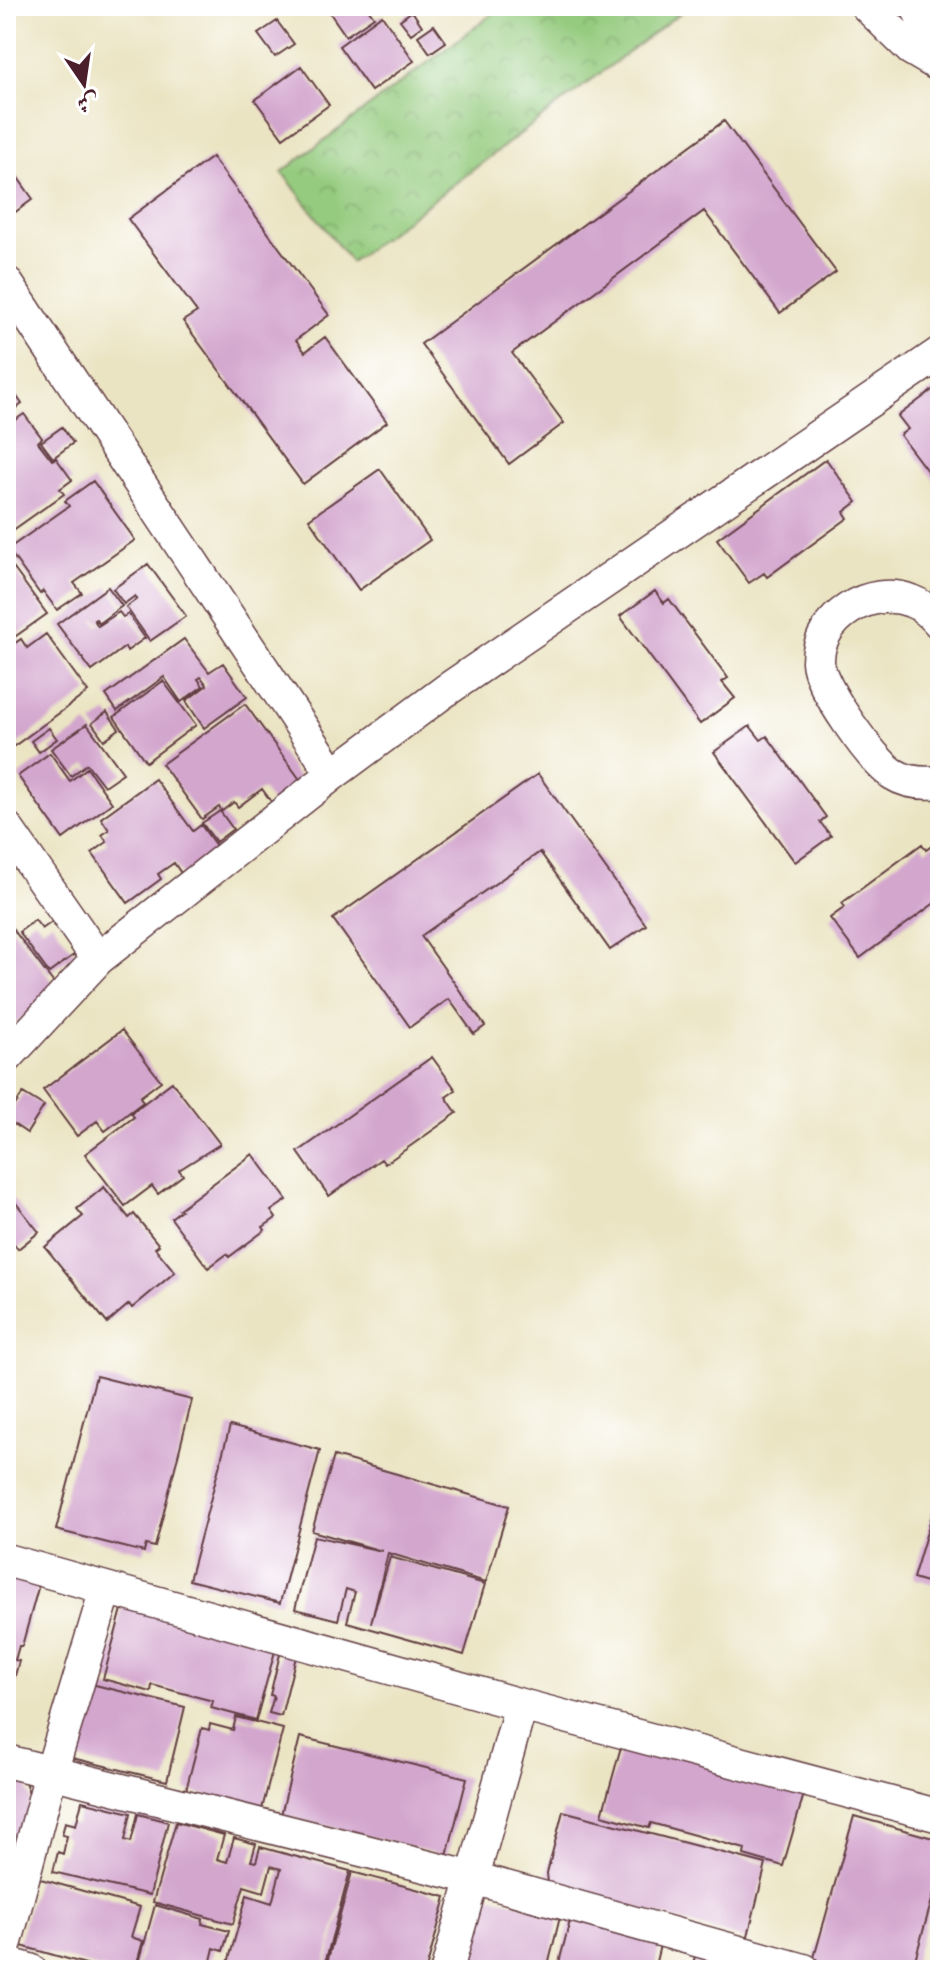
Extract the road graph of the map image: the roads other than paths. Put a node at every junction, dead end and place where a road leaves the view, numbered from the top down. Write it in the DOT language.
graph roads {
  1 [pos="867,6"];
  2 [pos="916,6"];
  3 [pos="940,48"];
  4 [pos="940,66"];
  5 [pos="6,282"];
  6 [pos="940,353"];
  7 [pos="940,623"];
  8 [pos="333,774"];
  9 [pos="940,782"];
  10 [pos="6,827"];
  11 [pos="98,959"];
  12 [pos="6,1058"];
  13 [pos="6,1560"];
  14 [pos="106,1589"];
  15 [pos="521,1705"];
  16 [pos="6,1761"];
  17 [pos="51,1773"];
  18 [pos="940,1816"];
  19 [pos="473,1878"];
  20 [pos="6,1942"];
  21 [pos="6,1963"];
  22 [pos="30,1970"];
  23 [pos="447,1970"];
  24 [pos="804,1970"];
  1 -- 4 [label="street"];
  2 -- 3 [label="street"];
  5 -- 8 [label="street"];
  6 -- 8 [label="street"];
  7 -- 9 [label="street"];
  8 -- 11 [label="street"];
  10 -- 11 [label="street"];
  11 -- 12 [label="street"];
  13 -- 14 [label="street"];
  14 -- 15 [label="street"];
  14 -- 17 [label="street"];
  15 -- 18 [label="street"];
  15 -- 19 [label="street"];
  16 -- 17 [label="street"];
  17 -- 19 [label="street"];
  17 -- 20 [label="street"];
  19 -- 23 [label="street"];
  19 -- 24 [label="street"];
  21 -- 22 [label="street"];
}
